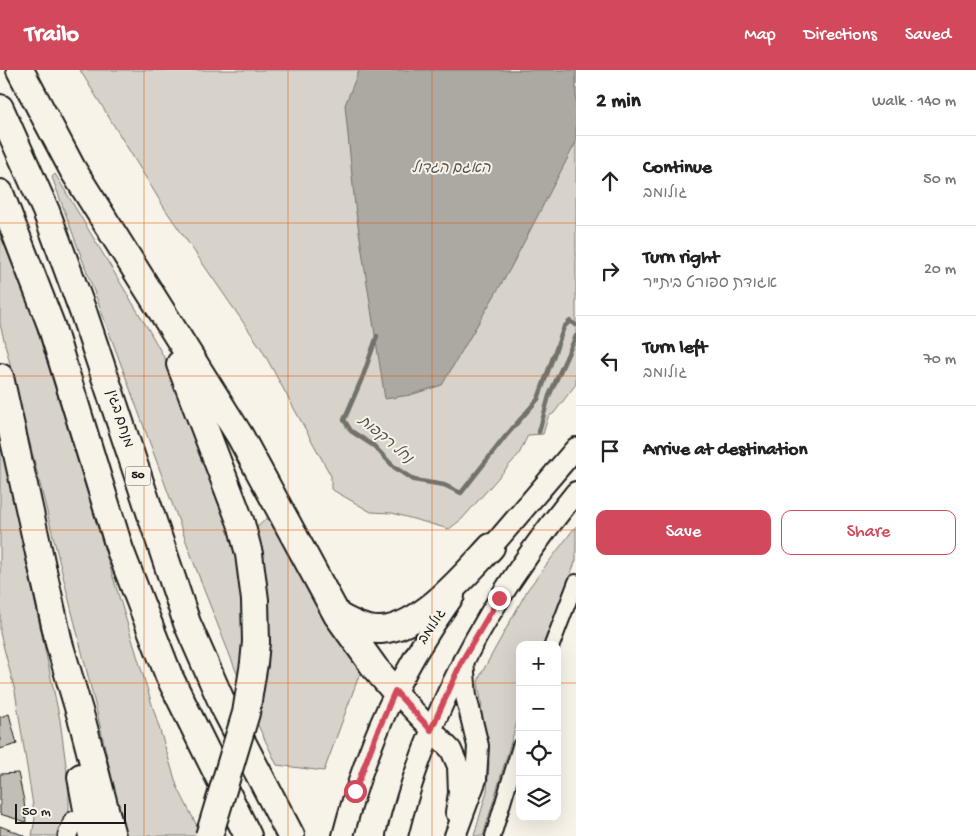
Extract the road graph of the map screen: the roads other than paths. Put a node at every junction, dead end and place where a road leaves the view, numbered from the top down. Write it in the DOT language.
graph roads {
  1 [pos="20,70"];
  2 [pos="0,108"];
  3 [pos="0,193"];
  4 [pos="150,294"];
  5 [pos="0,377"];
  6 [pos="576,448"];
  7 [pos="576,492"];
  8 [pos="491,547"];
  9 [pos="576,582"];
  10 [pos="337,615"];
  11 [pos="554,641"];
  12 [pos="60,643"];
  13 [pos="462,661"];
  14 [pos="169,676"];
  15 [pos="395,691"];
  16 [pos="431,730"];
  17 [pos="516,759"];
  18 [pos="77,831"];
  19 [pos="112,836"];
  20 [pos="209,836"];
  21 [pos="225,836"];
  22 [pos="248,836"];
  23 [pos="291,836"];
  24 [pos="343,836"];
  25 [pos="397,836"];
  26 [pos="454,836"];
  27 [pos="493,836"];
  1 -- 4 [label="highway"];
  2 -- 23 [label="highway, מנחם בגין / 50"];
  3 -- 14 [label="highway"];
  4 -- 10 [label="highway"];
  4 -- 20 [label="highway, bridge"];
  5 -- 12 [label="highway"];
  6 -- 8 [label="main road, גולומב"];
  7 -- 13 [label="main road"];
  8 -- 10 [label="highway"];
  8 -- 15 [label="main road, גולומב"];
  9 -- 11 [label="street"];
  10 -- 15 [label="highway"];
  12 -- 18 [label="highway"];
  12 -- 19 [label="highway"];
  13 -- 16 [label="main road"];
  13 -- 26 [label="main road"];
  14 -- 21 [label="highway"];
  14 -- 22 [label="highway"];
  15 -- 16 [label="main road"];
  15 -- 24 [label="main road, גולומב"];
  16 -- 25 [label="main road"];
  16 -- 26 [label="main road"];
  17 -- 27 [label="street"];
}
